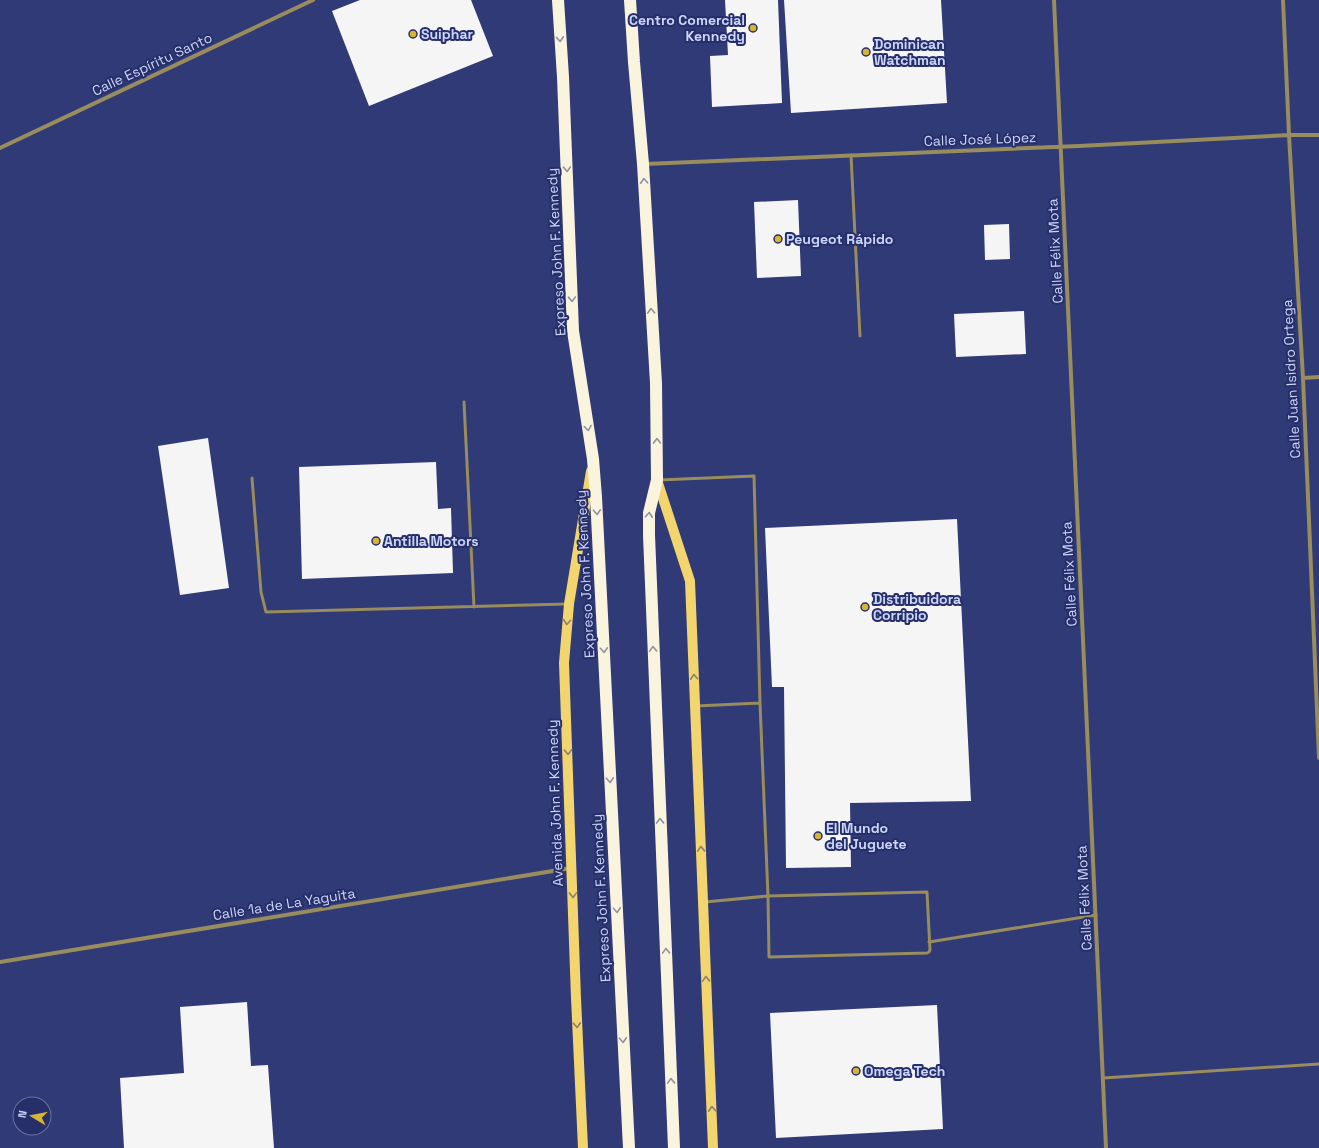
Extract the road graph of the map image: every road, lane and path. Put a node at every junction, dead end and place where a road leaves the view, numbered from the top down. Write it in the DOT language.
graph roads {
  1 [pos="313,0"];
  2 [pos="558,0"];
  3 [pos="630,0"];
  4 [pos="1054,0"];
  5 [pos="1284,0"];
  6 [pos="1289,135"];
  7 [pos="1319,135"];
  8 [pos="1061,147"];
  9 [pos="0,148"];
  10 [pos="852,155"];
  11 [pos="642,164"];
  12 [pos="860,336"];
  13 [pos="1319,377"];
  14 [pos="1303,378"];
  15 [pos="464,402"];
  16 [pos="593,459"];
  17 [pos="252,478"];
  18 [pos="657,480"];
  19 [pos="569,604"];
  20 [pos="474,606"];
  21 [pos="1313,615"];
  22 [pos="1319,615"];
  23 [pos="760,703"];
  24 [pos="695,706"];
  25 [pos="1319,758"];
  26 [pos="572,868"];
  27 [pos="768,896"];
  28 [pos="703,902"];
  29 [pos="1096,915"];
  30 [pos="929,942"];
  31 [pos="0,962"];
  32 [pos="1319,1064"];
  33 [pos="1103,1078"];
  34 [pos="584,1148"];
  35 [pos="629,1148"];
  36 [pos="674,1148"];
  37 [pos="713,1148"];
  38 [pos="1106,1148"];
  1 -- 9 [label="street, Calle Espíritu Santo"];
  2 -- 16 [label="highway, Expreso John F. Kennedy, one-way"];
  3 -- 11 [label="highway"];
  4 -- 8 [label="street, Calle Félix Mota"];
  5 -- 6 [label="street, Calle Juan Isidro Ortega"];
  6 -- 7 [label="street, Calle José López"];
  6 -- 8 [label="street, Calle José López"];
  6 -- 14 [label="street, Calle Juan Isidro Ortega"];
  8 -- 10 [label="street, Calle José López"];
  8 -- 29 [label="street, Calle Félix Mota"];
  10 -- 11 [label="street, Calle José López"];
  10 -- 12 [label="lane"];
  18 -- 11 [label="highway, one-way"];
  13 -- 14 [label="street"];
  14 -- 21 [label="street, Calle Juan Isidro Ortega"];
  15 -- 20 [label="lane"];
  16 -- 19 [label="main road, Avenida John F. Kennedy"];
  16 -- 35 [label="highway, Expreso John F. Kennedy, one-way"];
  17 -- 20 [label="lane"];
  18 -- 23 [label="lane"];
  24 -- 18 [label="main road, one-way"];
  36 -- 18 [label="highway, one-way"];
  19 -- 20 [label="lane"];
  19 -- 26 [label="main road, Avenida John F. Kennedy, one-way"];
  21 -- 22 [label="street"];
  21 -- 25 [label="street, Calle Juan Isidro Ortega"];
  23 -- 24 [label="lane"];
  23 -- 27 [label="lane"];
  28 -- 24 [label="main road, one-way"];
  26 -- 31 [label="street, Calle 1a de La Yaguita"];
  26 -- 34 [label="main road, Avenida John F. Kennedy, one-way"];
  27 -- 28 [label="lane"];
  27 -- 30 [label="lane"];
  27 -- 30 [label="lane"];
  37 -- 28 [label="main road, one-way"];
  29 -- 30 [label="lane"];
  29 -- 33 [label="street, Calle Félix Mota"];
  32 -- 33 [label="lane"];
  33 -- 38 [label="street, Calle Félix Mota"];
}
